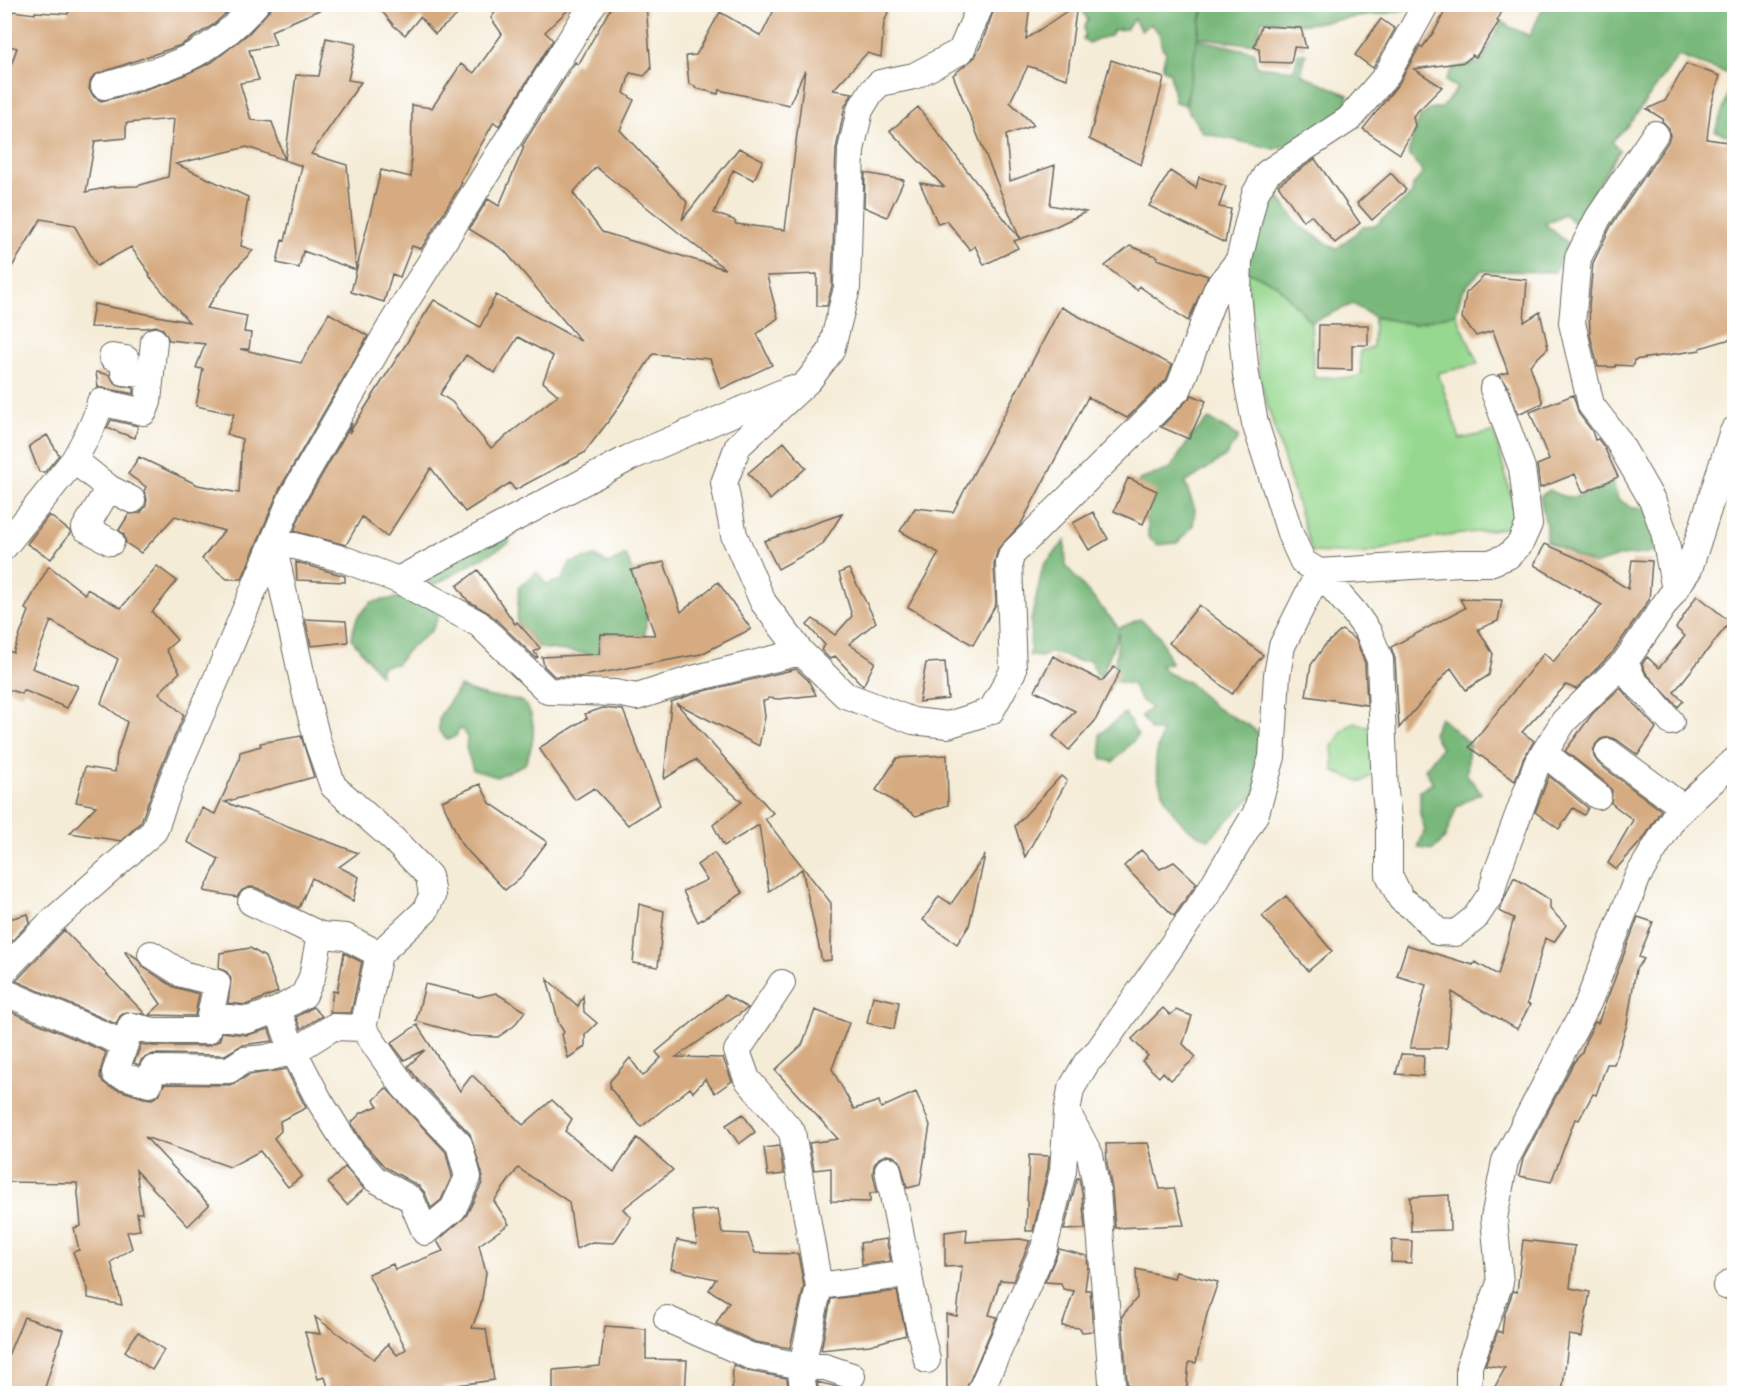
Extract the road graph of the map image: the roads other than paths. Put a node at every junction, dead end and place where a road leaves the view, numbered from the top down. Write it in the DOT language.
graph roads {
  1 [pos="593,4"];
  2 [pos="981,4"];
  3 [pos="1426,4"];
  4 [pos="248,7"];
  5 [pos="104,86"];
  6 [pos="1655,134"];
  7 [pos="1239,260"];
  8 [pos="154,341"];
  9 [pos="112,357"];
  10 [pos="151,375"];
  11 [pos="809,380"];
  12 [pos="1493,389"];
  13 [pos="1734,430"];
  14 [pos="74,460"];
  15 [pos="109,488"];
  16 [pos="132,500"];
  17 [pos="111,542"];
  18 [pos="273,544"];
  19 [pos="4,547"];
  20 [pos="1319,572"];
  21 [pos="398,580"];
  22 [pos="1675,590"];
  23 [pos="801,652"];
  24 [pos="1625,662"];
  25 [pos="1671,722"];
  26 [pos="1608,752"];
  27 [pos="1544,753"];
  28 [pos="1734,762"];
  29 [pos="1598,795"];
  30 [pos="1684,808"];
  31 [pos="251,902"];
  32 [pos="320,935"];
  33 [pos="151,954"];
  34 [pos="379,954"];
  35 [pos="4,971"];
  36 [pos="782,983"];
  37 [pos="4,992"];
  38 [pos="278,1010"];
  39 [pos="210,1016"];
  40 [pos="363,1028"];
  41 [pos="125,1044"];
  42 [pos="295,1051"];
  43 [pos="1067,1112"];
  44 [pos="888,1170"];
  45 [pos="909,1274"];
  46 [pos="819,1286"];
  47 [pos="667,1319"];
  48 [pos="927,1360"];
  49 [pos="802,1366"];
  50 [pos="852,1376"];
  51 [pos="804,1394"];
  52 [pos="979,1394"];
  53 [pos="1113,1394"];
  54 [pos="1469,1394"];
  1 -- 18 [label="street"];
  2 -- 11 [label="street"];
  3 -- 7 [label="street"];
  4 -- 5 [label="street"];
  6 -- 22 [label="street"];
  7 -- 20 [label="street"];
  7 -- 23 [label="street"];
  8 -- 10 [label="street"];
  9 -- 10 [label="street"];
  10 -- 14 [label="street"];
  11 -- 21 [label="street"];
  11 -- 23 [label="street"];
  12 -- 20 [label="street"];
  13 -- 22 [label="street"];
  14 -- 15 [label="street"];
  14 -- 19 [label="street"];
  15 -- 16 [label="street"];
  15 -- 17 [label="street"];
  18 -- 21 [label="street"];
  18 -- 34 [label="street"];
  18 -- 35 [label="street"];
  20 -- 27 [label="street"];
  20 -- 43 [label="street"];
  21 -- 23 [label="street"];
  22 -- 24 [label="street"];
  24 -- 25 [label="street"];
  24 -- 27 [label="street"];
  26 -- 30 [label="street"];
  27 -- 29 [label="street"];
  28 -- 30 [label="street"];
  30 -- 54 [label="street"];
  31 -- 32 [label="street"];
  32 -- 34 [label="street"];
  32 -- 38 [label="street"];
  33 -- 39 [label="street"];
  34 -- 40 [label="street"];
  36 -- 46 [label="street"];
  37 -- 41 [label="street"];
  38 -- 39 [label="street"];
  38 -- 42 [label="street"];
  39 -- 41 [label="street"];
  40 -- 42 [label="street"];
  40 -- 42 [label="street"];
  41 -- 42 [label="street"];
  43 -- 52 [label="street"];
  43 -- 53 [label="street"];
  44 -- 45 [label="street"];
  45 -- 46 [label="street"];
  45 -- 48 [label="street"];
  46 -- 49 [label="street"];
  47 -- 49 [label="street"];
  49 -- 50 [label="street"];
  49 -- 51 [label="street"];
}
